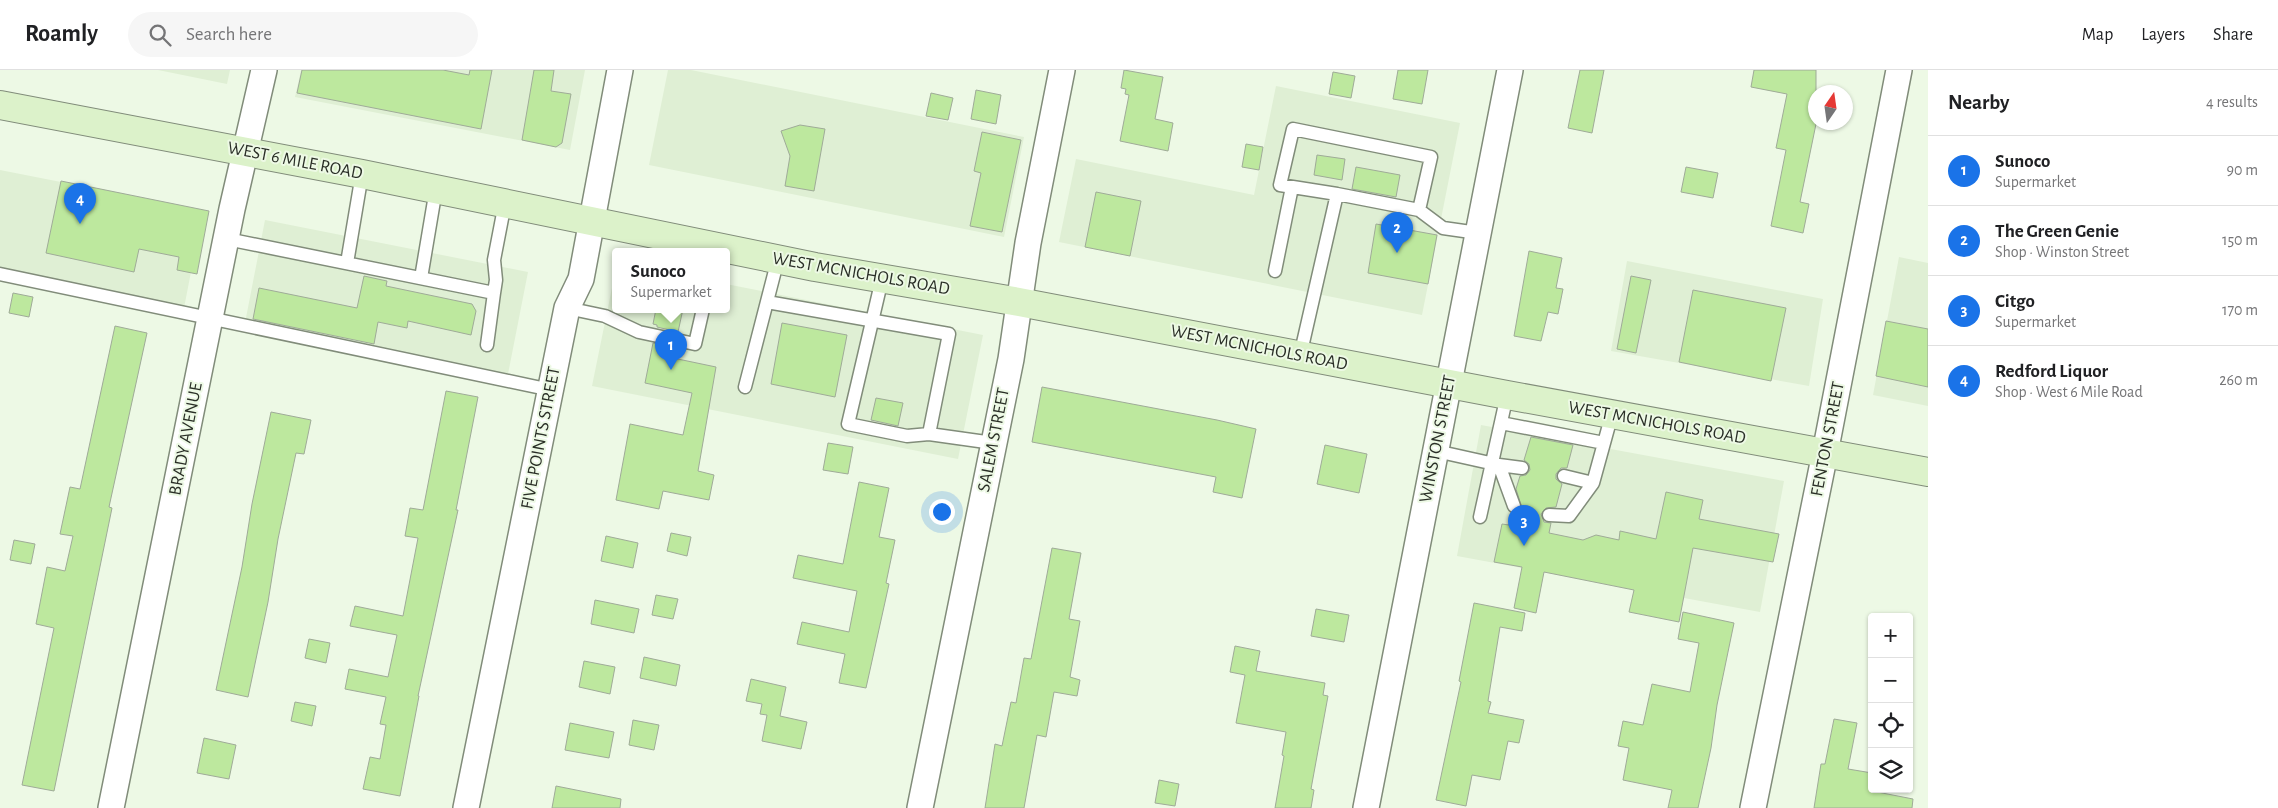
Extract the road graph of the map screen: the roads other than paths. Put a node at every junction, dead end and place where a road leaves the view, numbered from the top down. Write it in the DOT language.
graph roads {
  1 [pos="264,70"];
  2 [pos="620,70"];
  3 [pos="1062,70"];
  4 [pos="1510,70"];
  5 [pos="1899,70"];
  6 [pos="0,105"];
  7 [pos="247,151"];
  8 [pos="362,174"];
  9 [pos="1292,187"];
  10 [pos="436,189"];
  11 [pos="1336,194"];
  12 [pos="504,203"];
  13 [pos="1419,210"];
  14 [pos="590,220"];
  15 [pos="1478,233"];
  16 [pos="227,239"];
  17 [pos="714,248"];
  18 [pos="730,251"];
  19 [pos="778,259"];
  20 [pos="347,263"];
  21 [pos="1275,271"];
  22 [pos="0,274"];
  23 [pos="421,278"];
  24 [pos="882,279"];
  25 [pos="494,293"];
  26 [pos="767,302"];
  27 [pos="1019,302"];
  28 [pos="567,308"];
  29 [pos="702,313"];
  30 [pos="210,320"];
  31 [pos="871,320"];
  32 [pos="487,345"];
  33 [pos="1300,356"];
  34 [pos="1449,384"];
  35 [pos="745,387"];
  36 [pos="551,390"];
  37 [pos="1507,395"];
  38 [pos="1612,414"];
  39 [pos="1501,423"];
  40 [pos="929,434"];
  41 [pos="994,443"];
  42 [pos="1604,443"];
  43 [pos="1436,450"];
  44 [pos="1825,453"];
  45 [pos="1495,464"];
  46 [pos="1522,468"];
  47 [pos="1928,472"];
  48 [pos="1564,476"];
  49 [pos="1593,483"];
  50 [pos="1514,506"];
  51 [pos="1549,515"];
  52 [pos="1480,517"];
  53 [pos="111,808"];
  54 [pos="466,808"];
  55 [pos="920,808"];
  56 [pos="1366,808"];
  57 [pos="1753,808"];
  1 -- 7 [label="street, BRADY AVENUE"];
  2 -- 14 [label="street, FIVE POINTS STREET"];
  3 -- 27 [label="street, SALEM STREET"];
  4 -- 15 [label="street, WINSTON STREET"];
  5 -- 44 [label="street, FENTON STREET"];
  6 -- 7 [label="main road, WEST 6 MILE ROAD"];
  7 -- 8 [label="main road, WEST 6 MILE ROAD"];
  7 -- 16 [label="street, BRADY AVENUE"];
  8 -- 10 [label="main road, WEST 6 MILE ROAD"];
  8 -- 20 [label="lane"];
  9 -- 11 [label="lane"];
  9 -- 13 [label="lane"];
  9 -- 21 [label="lane"];
  10 -- 12 [label="main road, WEST 6 MILE ROAD"];
  10 -- 23 [label="lane"];
  11 -- 13 [label="lane"];
  11 -- 33 [label="lane"];
  12 -- 14 [label="main road, WEST 6 MILE ROAD"];
  12 -- 25 [label="lane"];
  13 -- 15 [label="lane"];
  14 -- 17 [label="main road, WEST MCNICHOLS ROAD"];
  14 -- 28 [label="street, FIVE POINTS STREET"];
  15 -- 34 [label="street, WINSTON STREET"];
  16 -- 20 [label="lane"];
  16 -- 30 [label="street, BRADY AVENUE"];
  18 -- 19 [label="main road, WEST MCNICHOLS ROAD"];
  19 -- 24 [label="main road, WEST MCNICHOLS ROAD"];
  19 -- 26 [label="lane"];
  20 -- 23 [label="lane"];
  22 -- 30 [label="lane"];
  23 -- 25 [label="lane"];
  24 -- 27 [label="main road, WEST MCNICHOLS ROAD"];
  24 -- 31 [label="lane"];
  25 -- 32 [label="lane"];
  26 -- 31 [label="lane"];
  26 -- 35 [label="lane"];
  27 -- 33 [label="main road, WEST MCNICHOLS ROAD"];
  27 -- 41 [label="street, SALEM STREET"];
  28 -- 29 [label="lane"];
  28 -- 36 [label="street, FIVE POINTS STREET"];
  30 -- 36 [label="lane"];
  30 -- 53 [label="street, BRADY AVENUE"];
  31 -- 40 [label="lane"];
  31 -- 40 [label="lane"];
  33 -- 34 [label="main road, WEST MCNICHOLS ROAD"];
  34 -- 37 [label="main road, WEST MCNICHOLS ROAD"];
  34 -- 43 [label="street, WINSTON STREET"];
  36 -- 54 [label="street, FIVE POINTS STREET"];
  37 -- 38 [label="main road, WEST MCNICHOLS ROAD"];
  37 -- 39 [label="lane"];
  38 -- 42 [label="lane"];
  38 -- 44 [label="main road, WEST MCNICHOLS ROAD"];
  39 -- 42 [label="lane"];
  39 -- 45 [label="lane"];
  40 -- 41 [label="lane"];
  41 -- 55 [label="street, SALEM STREET"];
  42 -- 49 [label="lane"];
  43 -- 45 [label="lane"];
  43 -- 56 [label="street, WINSTON STREET"];
  44 -- 47 [label="main road, WEST MCNICHOLS ROAD"];
  44 -- 57 [label="street, FENTON STREET"];
  45 -- 46 [label="lane"];
  45 -- 50 [label="lane"];
  45 -- 52 [label="lane"];
  48 -- 49 [label="lane"];
  49 -- 51 [label="lane"];
}
